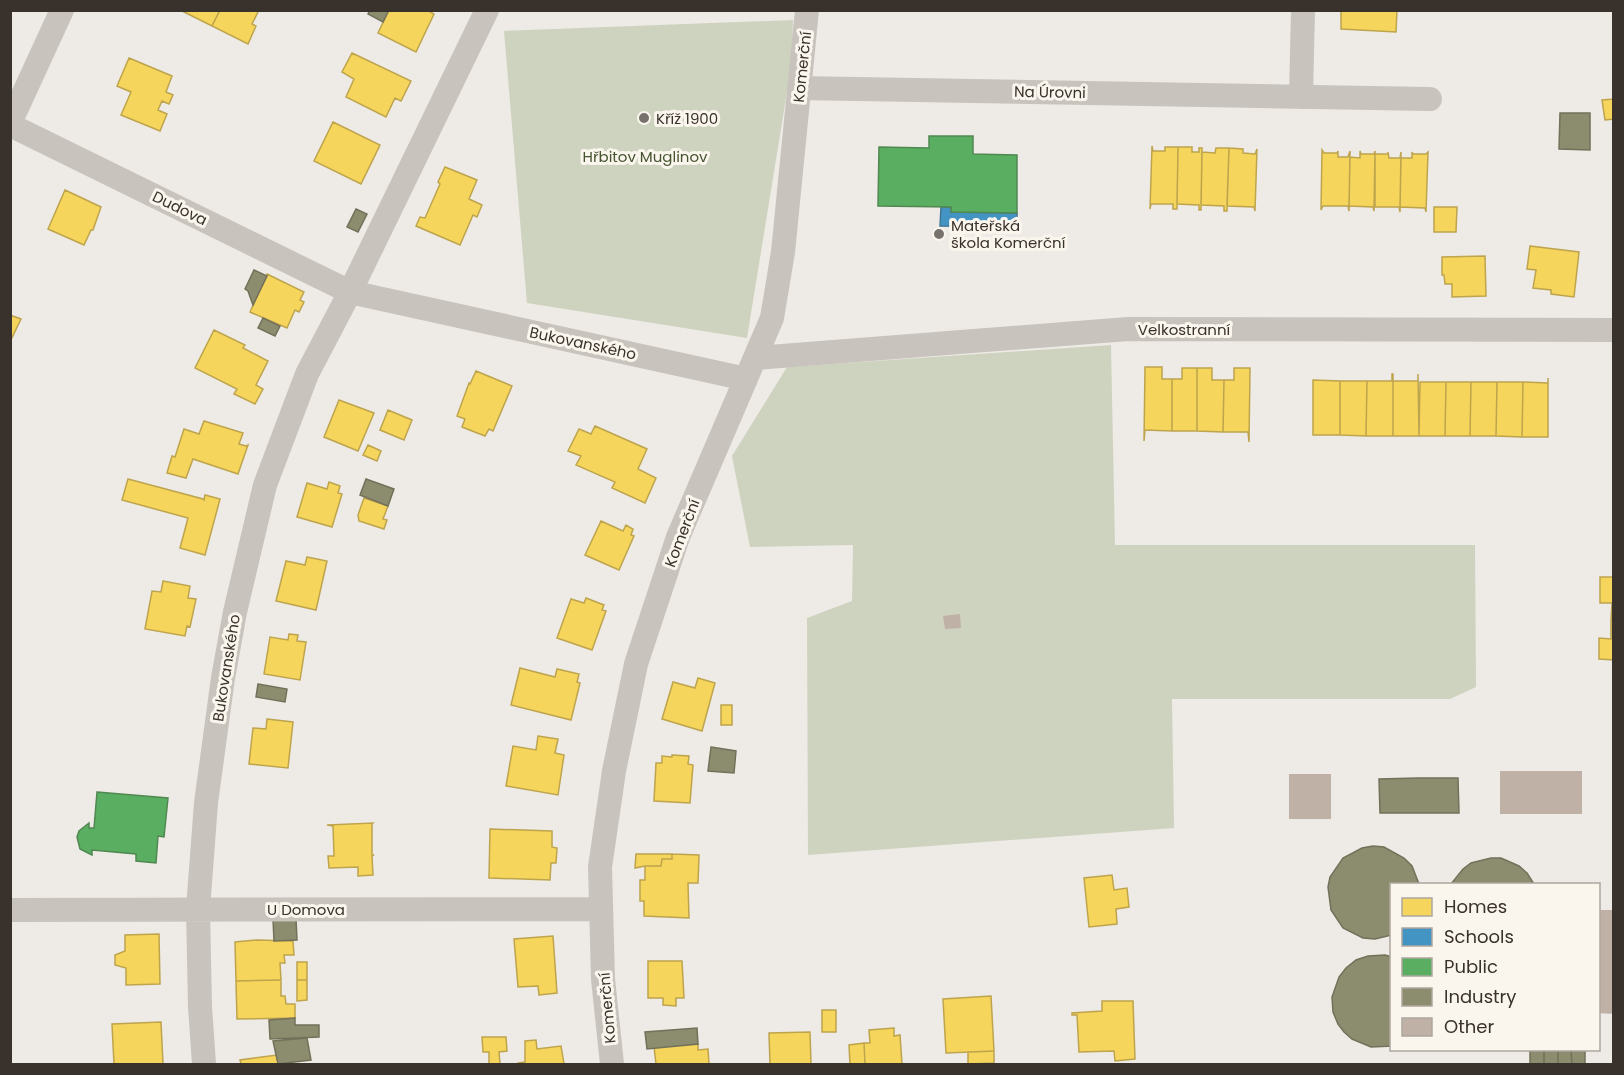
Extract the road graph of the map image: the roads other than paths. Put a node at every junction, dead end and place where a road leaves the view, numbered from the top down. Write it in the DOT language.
graph roads {
  1 [pos="62,10"];
  2 [pos="487,10"];
  3 [pos="807,10"];
  4 [pos="1303,10"];
  5 [pos="799,88"];
  6 [pos="1301,97"];
  7 [pos="1430,99"];
  8 [pos="10,124"];
  9 [pos="350,292"];
  10 [pos="1614,330"];
  11 [pos="750,368"];
  12 [pos="198,909"];
  13 [pos="601,909"];
  14 [pos="10,910"];
  15 [pos="204,1065"];
  16 [pos="612,1065"];
  1 -- 8 [label="street"];
  2 -- 9 [label="street, Bukovanského"];
  3 -- 5 [label="street, Komerční"];
  4 -- 6 [label="street"];
  5 -- 6 [label="street, Na Úrovni"];
  5 -- 11 [label="street, Komerční"];
  6 -- 7 [label="street, Na Úrovni"];
  8 -- 9 [label="street, Dudova"];
  9 -- 11 [label="street, Bukovanského"];
  9 -- 12 [label="street, Bukovanského"];
  10 -- 11 [label="street, Velkostranní"];
  11 -- 13 [label="street, Komerční"];
  12 -- 13 [label="street, U Domova"];
  12 -- 14 [label="street, U Domova"];
  12 -- 15 [label="street, Bukovanského"];
  13 -- 16 [label="street, Komerční"];
}
